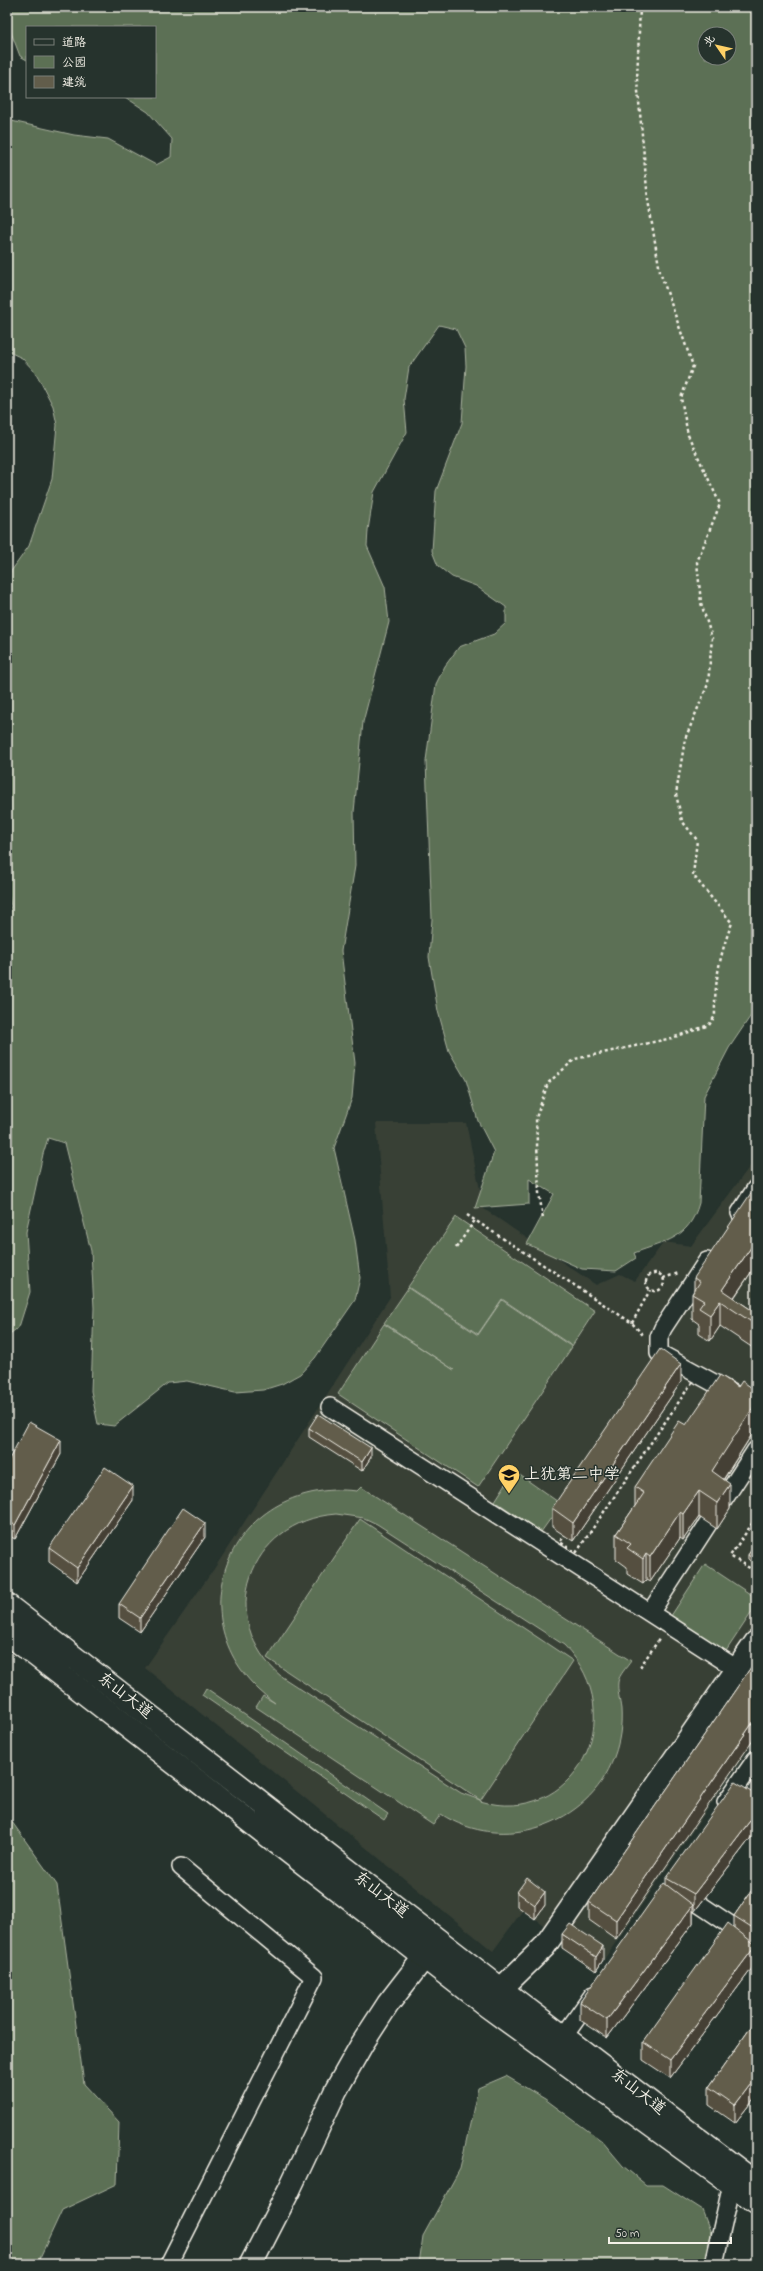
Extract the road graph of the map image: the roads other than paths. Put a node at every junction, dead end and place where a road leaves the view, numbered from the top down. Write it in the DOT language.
graph roads {
  1 [pos="756,1188"];
  2 [pos="731,1226"];
  3 [pos="718,1245"];
  4 [pos="756,1406"];
  5 [pos="330,1407"];
  6 [pos="756,1450"];
  7 [pos="7,1605"];
  8 [pos="650,1612"];
  9 [pos="7,1633"];
  10 [pos="756,1642"];
  11 [pos="737,1669"];
  12 [pos="753,1770"];
  13 [pos="717,1816"];
  14 [pos="181,1867"];
  15 [pos="669,1884"];
  16 [pos="438,1939"];
  17 [pos="756,1942"];
  18 [pos="425,1958"];
  19 [pos="603,1980"];
  20 [pos="501,1988"];
  21 [pos="487,2006"];
  22 [pos="564,2036"];
  23 [pos="732,2184"];
  24 [pos="756,2184"];
  25 [pos="756,2202"];
  26 [pos="169,2264"];
  27 [pos="251,2264"];
  28 [pos="714,2264"];
  1 -- 2 [label="street"];
  3 -- 4 [label="street"];
  5 -- 8 [label="street"];
  6 -- 8 [label="street"];
  7 -- 16 [label="main road, 东山大道"];
  8 -- 11 [label="street"];
  9 -- 18 [label="main road, 东山大道"];
  10 -- 11 [label="main road"];
  11 -- 20 [label="main road"];
  12 -- 13 [label="street"];
  14 -- 26 [label="street"];
  15 -- 17 [label="street"];
  16 -- 18 [label="main road"];
  16 -- 20 [label="main road, 东山大道"];
  18 -- 21 [label="main road, 东山大道"];
  18 -- 27 [label="main road"];
  19 -- 22 [label="street"];
  20 -- 21 [label="main road"];
  20 -- 22 [label="main road, 东山大道"];
  21 -- 23 [label="main road, 东山大道"];
  22 -- 24 [label="main road, 东山大道"];
  23 -- 25 [label="main road, 东山大道"];
  23 -- 28 [label="street"];
}
